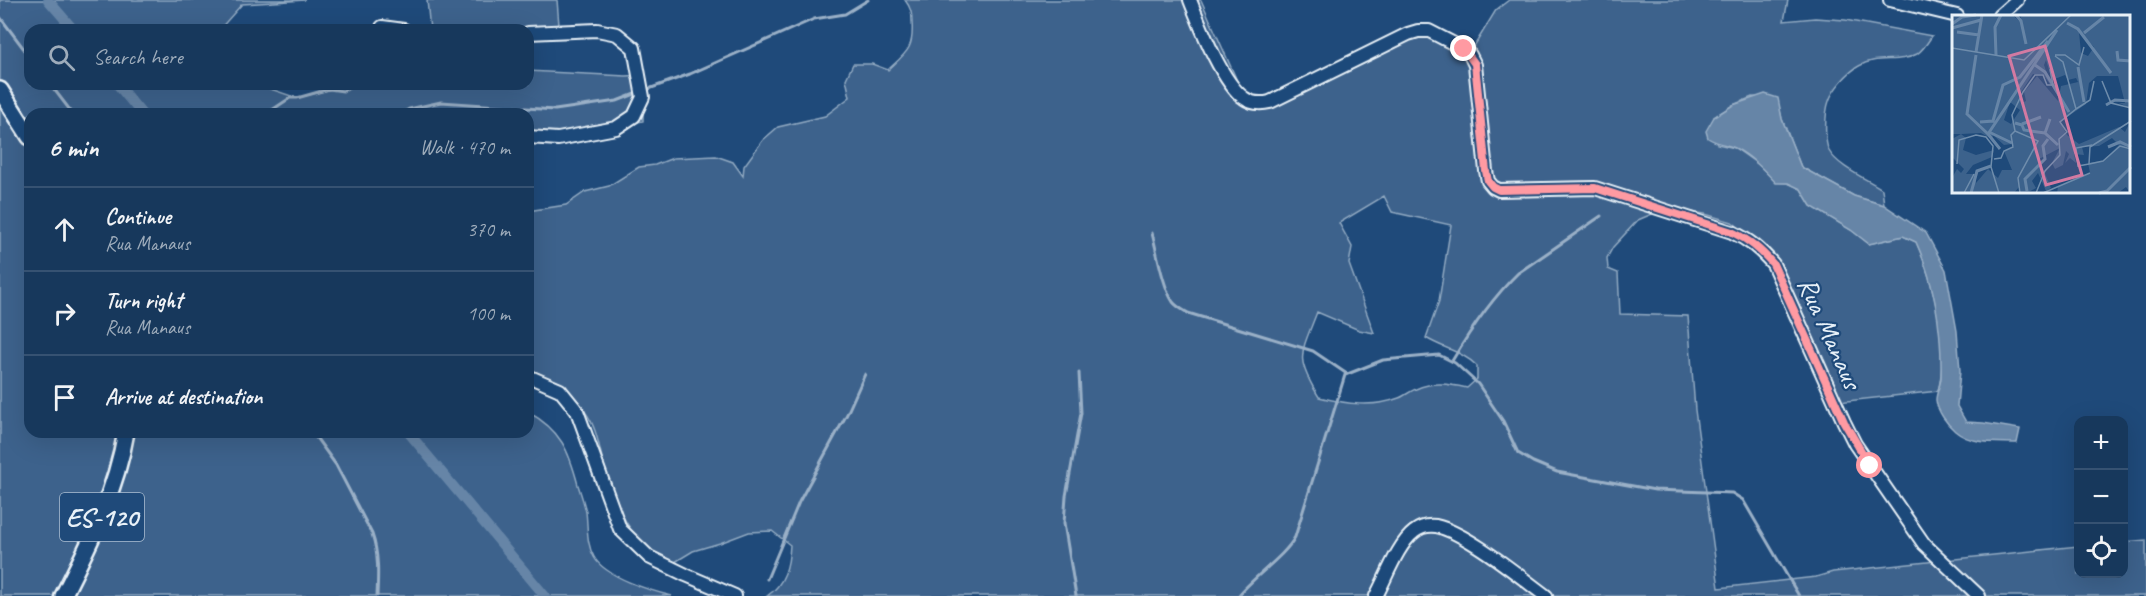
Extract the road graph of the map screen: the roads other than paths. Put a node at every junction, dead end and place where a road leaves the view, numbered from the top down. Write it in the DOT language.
graph roads {
  1 [pos="1190,0"];
  2 [pos="1890,0"];
  3 [pos="2017,0"];
  4 [pos="1953,15"];
  5 [pos="1999,15"];
  6 [pos="534,33"];
  7 [pos="0,90"];
  8 [pos="24,128"];
  9 [pos="534,137"];
  10 [pos="534,379"];
  11 [pos="125,438"];
  12 [pos="63,596"];
  13 [pos="735,596"];
  14 [pos="1376,596"];
  15 [pos="1546,596"];
  16 [pos="1978,596"];
  1 -- 16 [label="street, Rua Manaus"];
  2 -- 4 [label="street"];
  3 -- 5 [label="street"];
  6 -- 9 [label="street"];
  7 -- 8 [label="main road"];
  10 -- 13 [label="street"];
  11 -- 12 [label="main road, ES-120"];
  14 -- 15 [label="street"];
}
